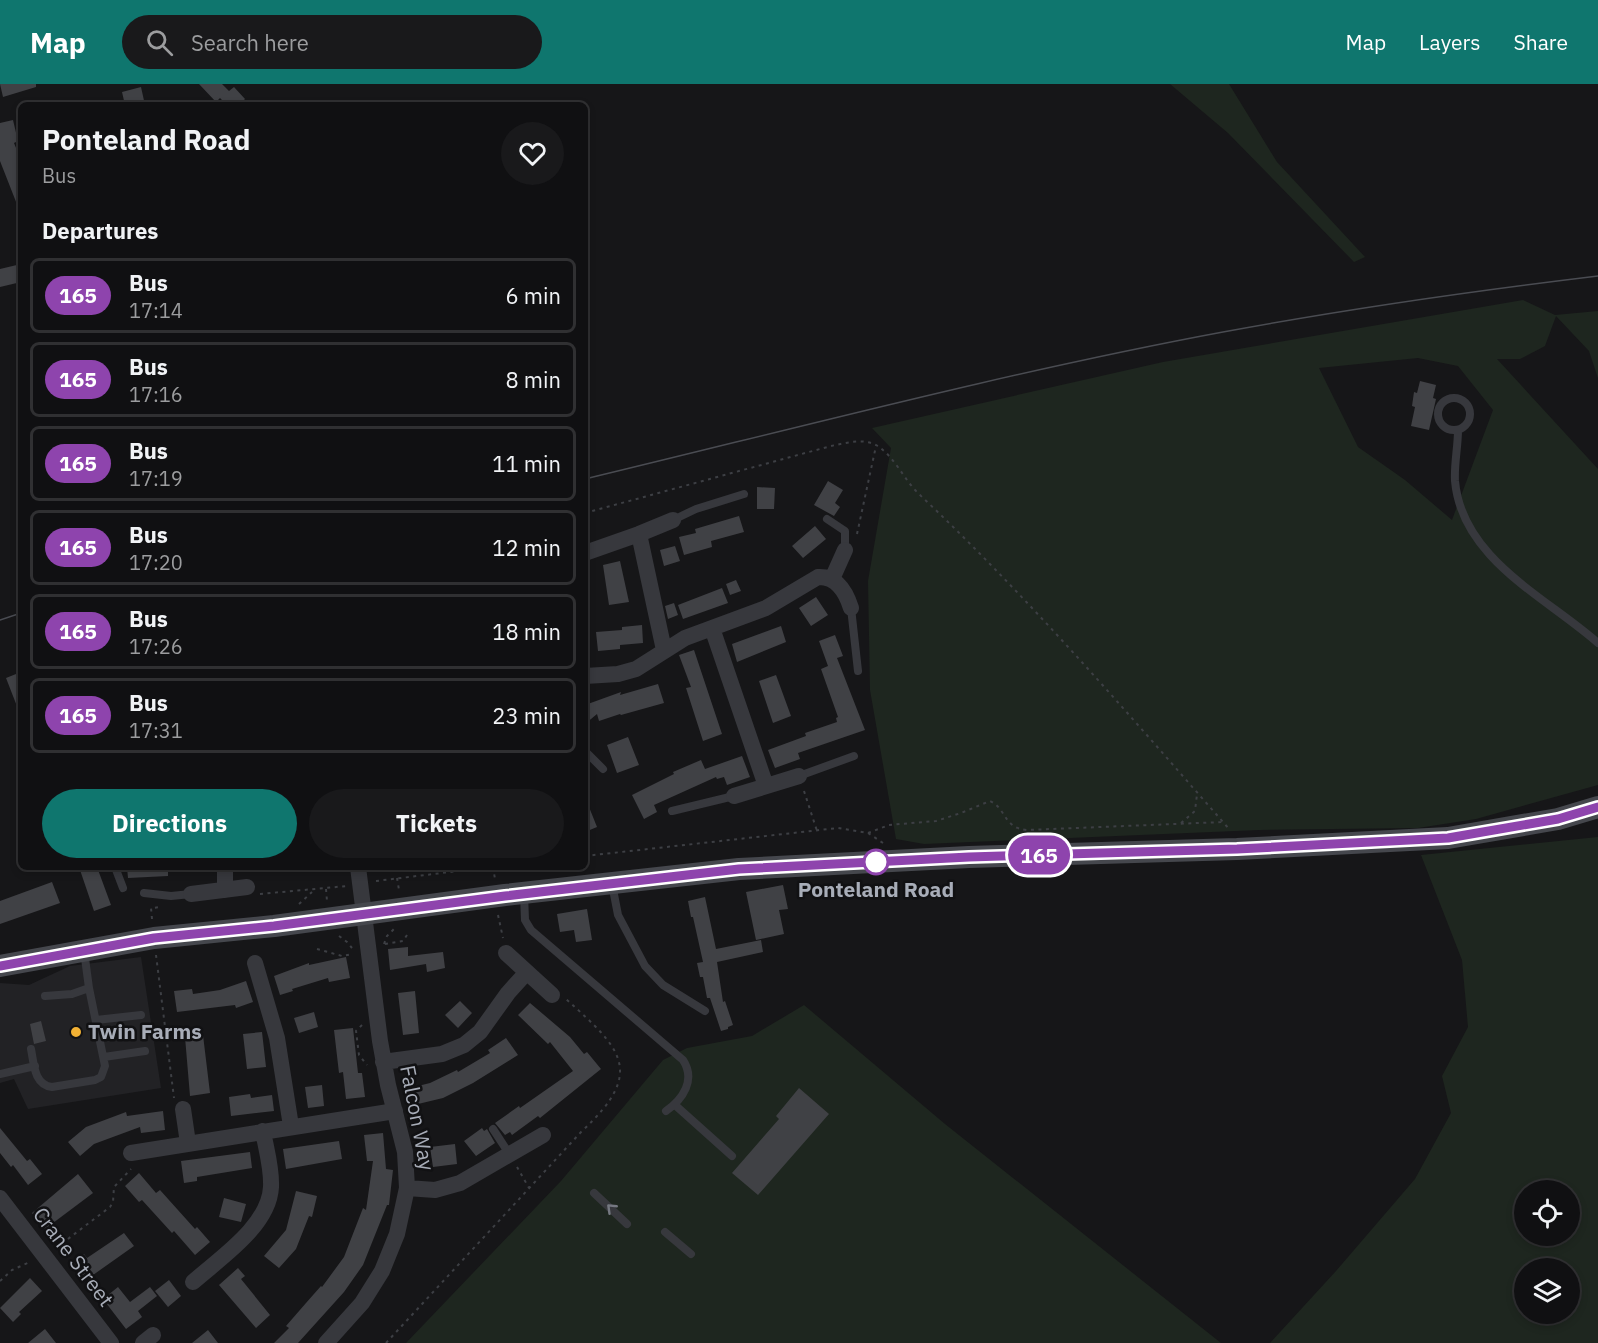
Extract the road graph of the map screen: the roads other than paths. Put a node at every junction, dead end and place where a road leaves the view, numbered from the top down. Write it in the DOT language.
graph roads {
  1 [pos="1458,430"];
  2 [pos="744,494"];
  3 [pos="827,519"];
  4 [pos="673,520"];
  5 [pos="639,534"];
  6 [pos="845,550"];
  7 [pos="588,552"];
  8 [pos="832,579"];
  9 [pos="850,608"];
  10 [pos="712,628"];
  11 [pos="1598,643"];
  12 [pos="664,651"];
  13 [pos="858,671"];
  14 [pos="588,676"];
  15 [pos="588,754"];
  16 [pos="854,756"];
  17 [pos="603,769"];
  18 [pos="800,779"];
  19 [pos="766,786"];
  20 [pos="734,796"];
  21 [pos="1598,807"];
  22 [pos="672,811"];
  23 [pos="116,870"];
  24 [pos="225,870"];
  25 [pos="358,870"];
  26 [pos="612,884"];
  27 [pos="247,887"];
  28 [pos="123,888"];
  29 [pos="225,890"];
  30 [pos="144,893"];
  31 [pos="191,894"];
  32 [pos="524,894"];
  33 [pos="363,914"];
  34 [pos="84,950"];
  35 [pos="506,953"];
  36 [pos="255,963"];
  37 [pos="0,966"];
  38 [pos="527,972"];
  39 [pos="89,988"];
  40 [pos="552,995"];
  41 [pos="45,996"];
  42 [pos="705,1011"];
  43 [pos="141,1015"];
  44 [pos="96,1020"];
  45 [pos="31,1049"];
  46 [pos="145,1051"];
  47 [pos="104,1057"];
  48 [pos="383,1062"];
  49 [pos="35,1066"];
  50 [pos="0,1074"];
  51 [pos="675,1105"];
  52 [pos="179,1108"];
  53 [pos="395,1111"];
  54 [pos="666,1111"];
  55 [pos="291,1126"];
  56 [pos="493,1129"];
  57 [pos="263,1131"];
  58 [pos="543,1135"];
  59 [pos="188,1143"];
  60 [pos="131,1153"];
  61 [pos="510,1155"];
  62 [pos="732,1155"];
  63 [pos="407,1188"];
  64 [pos="594,1192"];
  65 [pos="0,1198"];
  66 [pos="627,1224"];
  67 [pos="665,1232"];
  68 [pos="691,1254"];
  69 [pos="193,1282"];
  70 [pos="111,1343"];
  71 [pos="326,1343"];
  1 -- 11 [label="lane"];
  2 -- 4 [label="lane"];
  3 -- 6 [label="lane"];
  4 -- 5 [label="street"];
  5 -- 7 [label="street"];
  5 -- 12 [label="street"];
  6 -- 8 [label="street"];
  8 -- 9 [label="street"];
  8 -- 10 [label="street"];
  9 -- 13 [label="lane"];
  10 -- 12 [label="street"];
  10 -- 19 [label="street"];
  12 -- 14 [label="street"];
  15 -- 17 [label="lane"];
  16 -- 18 [label="lane"];
  18 -- 19 [label="street"];
  19 -- 20 [label="street"];
  20 -- 22 [label="lane"];
  21 -- 26 [label="main road"];
  23 -- 28 [label="lane"];
  24 -- 29 [label="street"];
  25 -- 33 [label="street, Falcon Way"];
  26 -- 32 [label="main road"];
  26 -- 42 [label="lane"];
  27 -- 29 [label="street"];
  29 -- 31 [label="street"];
  30 -- 31 [label="lane"];
  32 -- 33 [label="main road"];
  32 -- 51 [label="lane"];
  33 -- 34 [label="main road"];
  33 -- 48 [label="street, Falcon Way"];
  34 -- 37 [label="main road"];
  34 -- 39 [label="lane"];
  35 -- 38 [label="street"];
  36 -- 55 [label="street"];
  38 -- 40 [label="street"];
  38 -- 48 [label="street"];
  39 -- 41 [label="lane"];
  39 -- 44 [label="lane"];
  43 -- 44 [label="lane"];
  44 -- 47 [label="lane"];
  45 -- 49 [label="lane"];
  46 -- 47 [label="lane"];
  47 -- 49 [label="lane"];
  48 -- 53 [label="street, Falcon Way"];
  49 -- 50 [label="lane"];
  51 -- 54 [label="lane"];
  51 -- 62 [label="lane"];
  52 -- 59 [label="street"];
  53 -- 55 [label="street"];
  53 -- 63 [label="street, Falcon Way"];
  55 -- 57 [label="street"];
  56 -- 61 [label="lane"];
  57 -- 59 [label="street"];
  57 -- 69 [label="street"];
  58 -- 61 [label="street"];
  59 -- 60 [label="street"];
  61 -- 63 [label="street"];
  63 -- 71 [label="street, Falcon Way"];
  66 -- 64 [label="lane, one-way"];
  65 -- 70 [label="street, Crane Street"];
  67 -- 68 [label="lane"];
}
